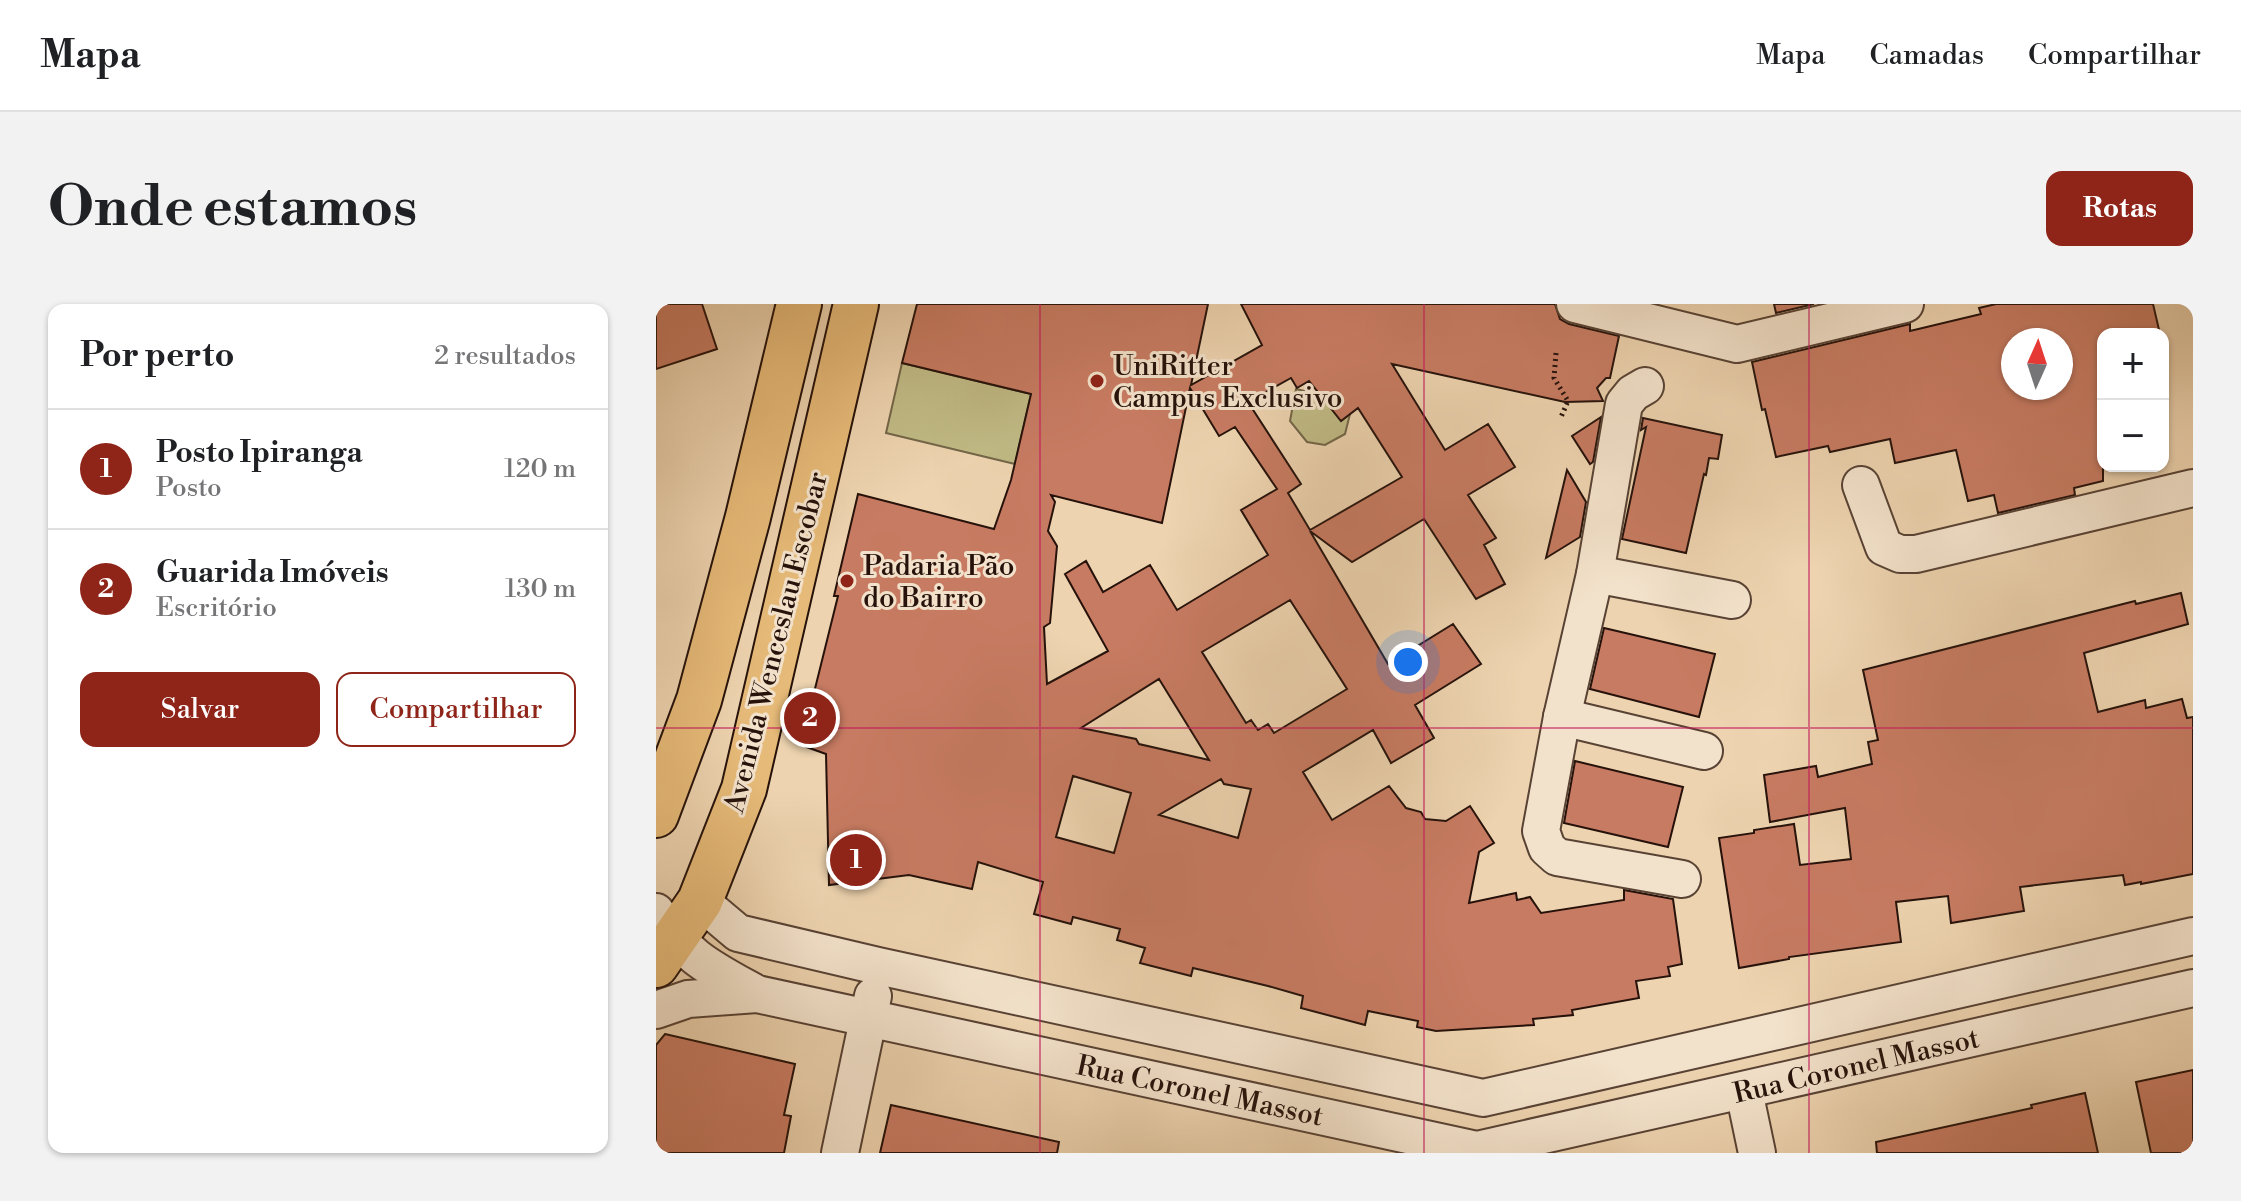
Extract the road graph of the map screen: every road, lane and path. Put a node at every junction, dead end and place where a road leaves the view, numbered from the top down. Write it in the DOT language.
graph roads {
  1 [pos="799,304"];
  2 [pos="856,304"];
  3 [pos="1575,304"];
  4 [pos="1905,304"];
  5 [pos="1556,353"];
  6 [pos="1645,386"];
  7 [pos="1561,417"];
  8 [pos="1861,485"];
  9 [pos="2193,488"];
  10 [pos="1595,574"];
  11 [pos="1732,600"];
  12 [pos="1562,717"];
  13 [pos="1704,751"];
  14 [pos="656,815"];
  15 [pos="1682,879"];
  16 [pos="700,901"];
  17 [pos="2193,936"];
  18 [pos="662,939"];
  19 [pos="878,966"];
  20 [pos="2193,988"];
  21 [pos="757,994"];
  22 [pos="656,1010"];
  23 [pos="869,1019"];
  24 [pos="1744,1091"];
  25 [pos="840,1153"];
  26 [pos="1757,1153"];
  1 -- 14 [label="main road, Avenida Wenceslau Escobar"];
  2 -- 16 [label="main road, Avenida Wenceslau Escobar"];
  3 -- 4 [label="street"];
  5 -- 7 [label="path"];
  6 -- 10 [label="street"];
  8 -- 9 [label="street"];
  10 -- 11 [label="street"];
  10 -- 12 [label="street"];
  12 -- 13 [label="street"];
  12 -- 15 [label="street"];
  16 -- 18 [label="main road, Avenida Wenceslau Escobar"];
  16 -- 19 [label="street, Rua Coronel Massot"];
  17 -- 19 [label="street, Rua Coronel Massot"];
  18 -- 21 [label="street, Rua Coronel Massot"];
  19 -- 23 [label="street"];
  20 -- 24 [label="street, Rua Coronel Massot"];
  21 -- 22 [label="street"];
  21 -- 23 [label="street, Rua Coronel Massot"];
  23 -- 24 [label="street, Rua Coronel Massot"];
  23 -- 25 [label="street"];
  24 -- 26 [label="street"];
}
